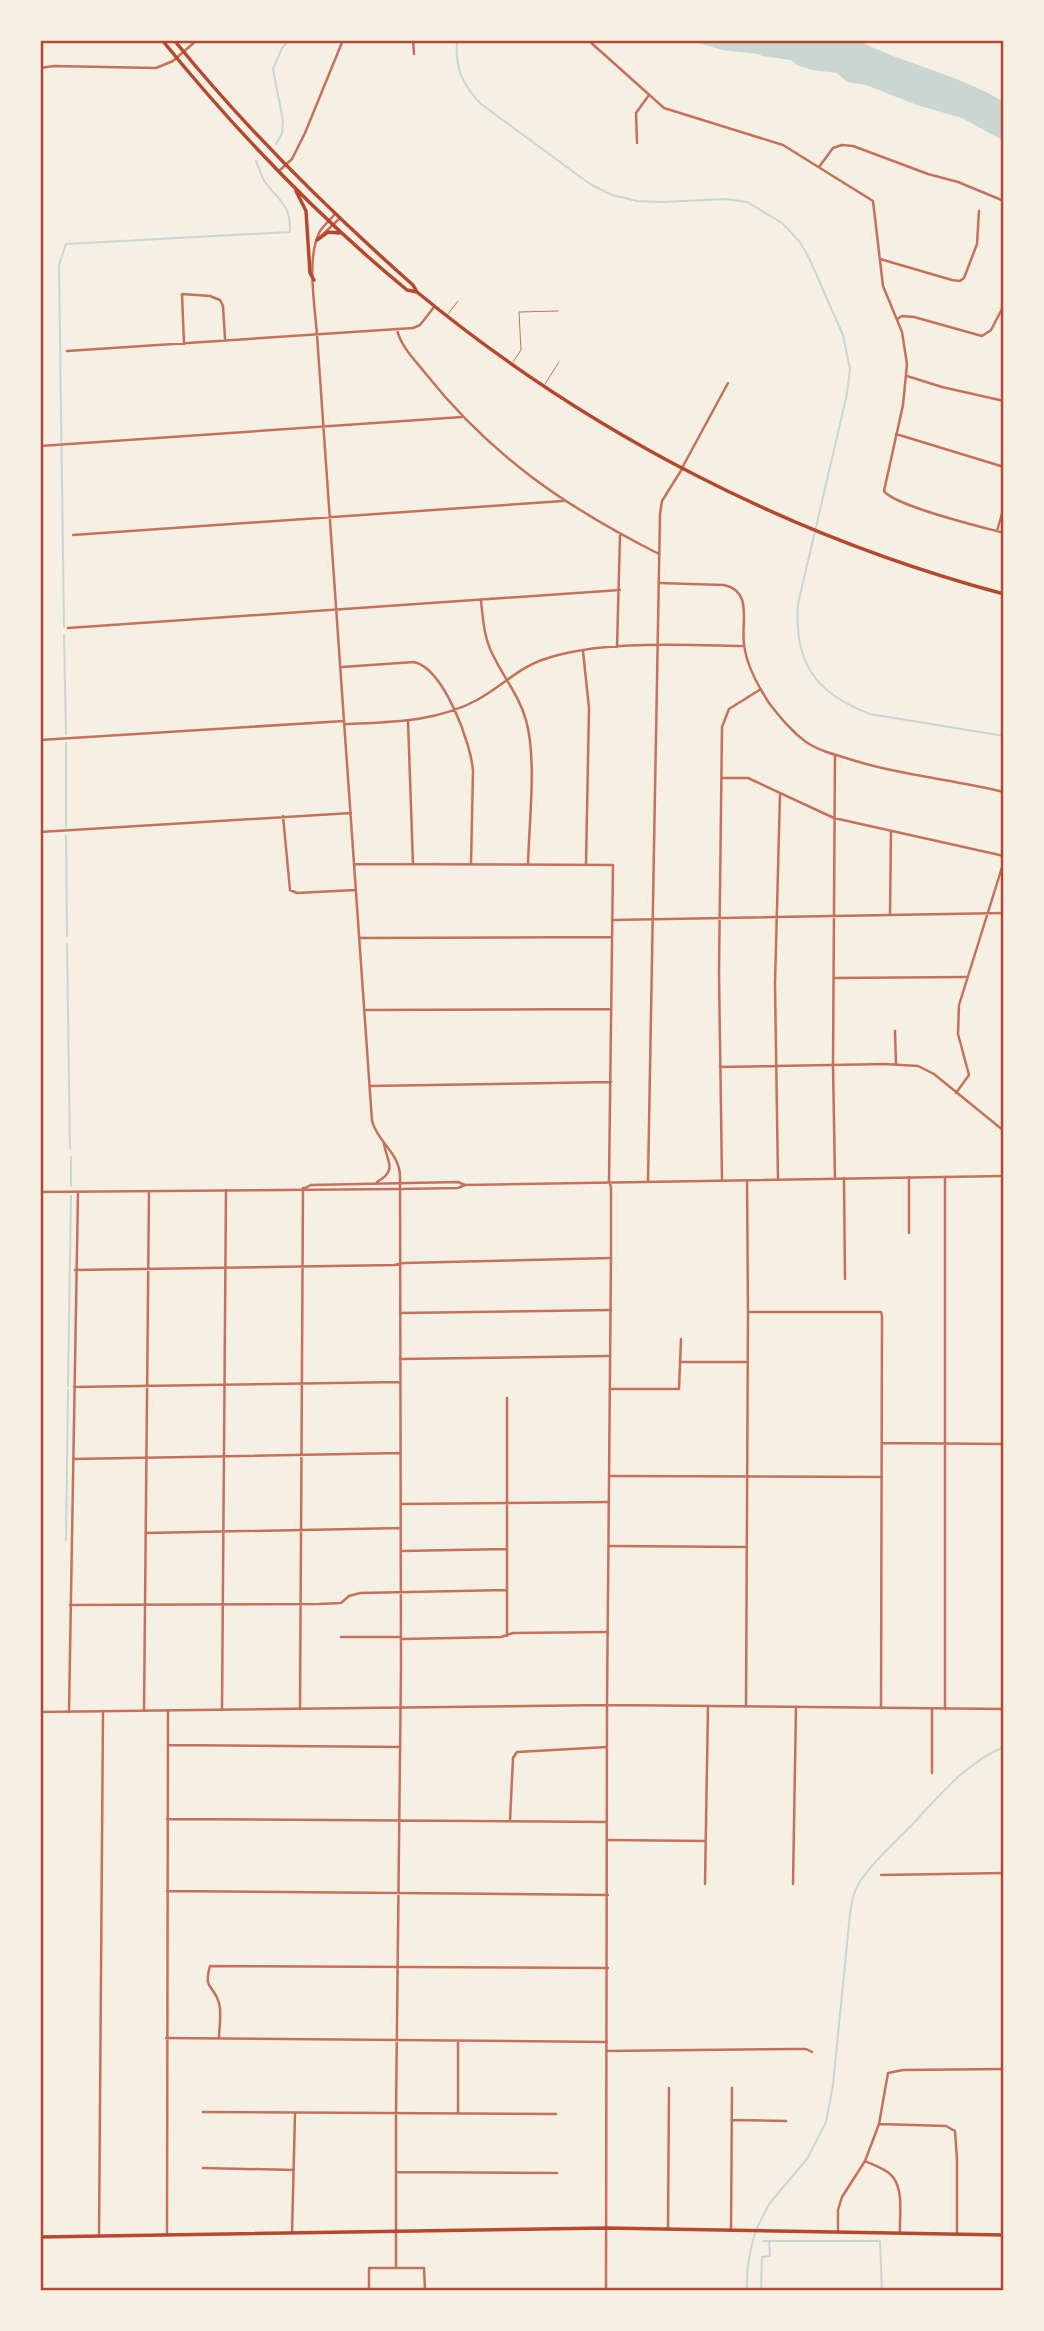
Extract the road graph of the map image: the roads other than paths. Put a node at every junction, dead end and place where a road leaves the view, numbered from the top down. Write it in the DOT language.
graph roads {
  1 [pos="162,40"];
  2 [pos="174,40"];
  3 [pos="197,40"];
  4 [pos="343,40"];
  5 [pos="413,40"];
  6 [pos="588,40"];
  7 [pos="183,52"];
  8 [pos="414,54"];
  9 [pos="177,58"];
  10 [pos="40,68"];
  11 [pos="649,94"];
  12 [pos="637,143"];
  13 [pos="286,165"];
  14 [pos="819,167"];
  15 [pos="279,171"];
  16 [pos="293,186"];
  17 [pos="1004,201"];
  18 [pos="979,211"];
  19 [pos="335,214"];
  20 [pos="339,219"];
  21 [pos="330,223"];
  22 [pos="344,236"];
  23 [pos="317,240"];
  24 [pos="880,258"];
  25 [pos="314,280"];
  26 [pos="417,292"];
  27 [pos="458,301"];
  28 [pos="1004,305"];
  29 [pos="435,307"];
  30 [pos="558,311"];
  31 [pos="446,316"];
  32 [pos="897,319"];
  33 [pos="397,330"];
  34 [pos="317,335"];
  35 [pos="225,341"];
  36 [pos="184,344"];
  37 [pos="67,351"];
  38 [pos="559,362"];
  39 [pos="511,364"];
  40 [pos="907,376"];
  41 [pos="728,383"];
  42 [pos="544,386"];
  43 [pos="1004,401"];
  44 [pos="463,417"];
  45 [pos="324,426"];
  46 [pos="896,434"];
  47 [pos="40,446"];
  48 [pos="1004,467"];
  49 [pos="682,468"];
  50 [pos="563,501"];
  51 [pos="1004,507"];
  52 [pos="330,518"];
  53 [pos="997,531"];
  54 [pos="1004,533"];
  55 [pos="620,534"];
  56 [pos="73,535"];
  57 [pos="659,554"];
  58 [pos="659,583"];
  59 [pos="620,590"];
  60 [pos="1004,594"];
  61 [pos="481,600"];
  62 [pos="337,609"];
  63 [pos="68,628"];
  64 [pos="657,646"];
  65 [pos="744,646"];
  66 [pos="617,647"];
  67 [pos="583,651"];
  68 [pos="341,667"];
  69 [pos="507,679"];
  70 [pos="761,689"];
  71 [pos="453,710"];
  72 [pos="408,720"];
  73 [pos="346,723"];
  74 [pos="40,740"];
  75 [pos="835,755"];
  76 [pos="722,778"];
  77 [pos="1004,792"];
  78 [pos="780,794"];
  79 [pos="351,813"];
  80 [pos="283,817"];
  81 [pos="834,818"];
  82 [pos="40,832"];
  83 [pos="891,832"];
  84 [pos="1004,859"];
  85 [pos="354,864"];
  86 [pos="414,864"];
  87 [pos="471,864"];
  88 [pos="528,864"];
  89 [pos="586,864"];
  90 [pos="356,890"];
  91 [pos="988,913"];
  92 [pos="1004,913"];
  93 [pos="890,915"];
  94 [pos="834,916"];
  95 [pos="776,917"];
  96 [pos="719,918"];
  97 [pos="652,919"];
  98 [pos="613,920"];
  99 [pos="612,937"];
  100 [pos="359,938"];
  101 [pos="966,977"];
  102 [pos="834,978"];
  103 [pos="611,1009"];
  104 [pos="365,1010"];
  105 [pos="895,1031"];
  106 [pos="896,1064"];
  107 [pos="776,1066"];
  108 [pos="833,1066"];
  109 [pos="720,1067"];
  110 [pos="611,1082"];
  111 [pos="370,1086"];
  112 [pos="956,1093"];
  113 [pos="1004,1131"];
  114 [pos="384,1144"];
  115 [pos="1004,1176"];
  116 [pos="909,1177"];
  117 [pos="945,1177"];
  118 [pos="835,1178"];
  119 [pos="844,1178"];
  120 [pos="722,1180"];
  121 [pos="747,1180"];
  122 [pos="778,1180"];
  123 [pos="609,1181"];
  124 [pos="648,1181"];
  125 [pos="401,1182"];
  126 [pos="375,1183"];
  127 [pos="465,1185"];
  128 [pos="303,1188"];
  129 [pos="226,1189"];
  130 [pos="400,1189"];
  131 [pos="149,1191"];
  132 [pos="40,1192"];
  133 [pos="78,1192"];
  134 [pos="909,1233"];
  135 [pos="611,1258"];
  136 [pos="400,1264"];
  137 [pos="303,1267"];
  138 [pos="225,1268"];
  139 [pos="75,1270"];
  140 [pos="149,1270"];
  141 [pos="845,1279"];
  142 [pos="611,1310"];
  143 [pos="748,1312"];
  144 [pos="399,1313"];
  145 [pos="681,1339"];
  146 [pos="610,1356"];
  147 [pos="399,1359"];
  148 [pos="681,1362"];
  149 [pos="748,1362"];
  150 [pos="400,1382"];
  151 [pos="302,1383"];
  152 [pos="224,1384"];
  153 [pos="147,1386"];
  154 [pos="74,1387"];
  155 [pos="610,1389"];
  156 [pos="508,1398"];
  157 [pos="882,1443"];
  158 [pos="945,1444"];
  159 [pos="1004,1444"];
  160 [pos="400,1453"];
  161 [pos="301,1454"];
  162 [pos="224,1457"];
  163 [pos="146,1458"];
  164 [pos="73,1459"];
  165 [pos="610,1476"];
  166 [pos="747,1476"];
  167 [pos="882,1477"];
  168 [pos="507,1502"];
  169 [pos="610,1502"];
  170 [pos="401,1504"];
  171 [pos="401,1528"];
  172 [pos="301,1531"];
  173 [pos="224,1532"];
  174 [pos="146,1533"];
  175 [pos="609,1546"];
  176 [pos="746,1547"];
  177 [pos="507,1549"];
  178 [pos="401,1551"];
  179 [pos="507,1590"];
  180 [pos="401,1592"];
  181 [pos="301,1604"];
  182 [pos="70,1605"];
  183 [pos="223,1605"];
  184 [pos="146,1606"];
  185 [pos="608,1632"];
  186 [pos="507,1636"];
  187 [pos="341,1637"];
  188 [pos="401,1638"];
  189 [pos="607,1705"];
  190 [pos="708,1706"];
  191 [pos="746,1706"];
  192 [pos="400,1707"];
  193 [pos="796,1707"];
  194 [pos="881,1708"];
  195 [pos="300,1709"];
  196 [pos="932,1709"];
  197 [pos="945,1709"];
  198 [pos="1004,1709"];
  199 [pos="222,1710"];
  200 [pos="103,1711"];
  201 [pos="144,1711"];
  202 [pos="168,1711"];
  203 [pos="40,1712"];
  204 [pos="69,1712"];
  205 [pos="167,1745"];
  206 [pos="400,1747"];
  207 [pos="607,1747"];
  208 [pos="932,1773"];
  209 [pos="167,1819"];
  210 [pos="399,1821"];
  211 [pos="510,1821"];
  212 [pos="607,1822"];
  213 [pos="608,1840"];
  214 [pos="705,1841"];
  215 [pos="1004,1873"];
  216 [pos="881,1875"];
  217 [pos="705,1884"];
  218 [pos="793,1884"];
  219 [pos="167,1891"];
  220 [pos="398,1893"];
  221 [pos="608,1895"];
  222 [pos="398,1966"];
  223 [pos="608,1968"];
  224 [pos="166,2038"];
  225 [pos="219,2038"];
  226 [pos="398,2040"];
  227 [pos="458,2041"];
  228 [pos="607,2042"];
  229 [pos="607,2051"];
  230 [pos="813,2052"];
  231 [pos="1004,2069"];
  232 [pos="669,2088"];
  233 [pos="732,2088"];
  234 [pos="202,2112"];
  235 [pos="295,2112"];
  236 [pos="396,2113"];
  237 [pos="458,2113"];
  238 [pos="556,2114"];
  239 [pos="732,2120"];
  240 [pos="786,2121"];
  241 [pos="879,2124"];
  242 [pos="864,2161"];
  243 [pos="203,2168"];
  244 [pos="294,2169"];
  245 [pos="396,2172"];
  246 [pos="557,2173"];
  247 [pos="606,2228"];
  248 [pos="668,2229"];
  249 [pos="397,2231"];
  250 [pos="732,2231"];
  251 [pos="838,2232"];
  252 [pos="292,2233"];
  253 [pos="900,2233"];
  254 [pos="167,2234"];
  255 [pos="957,2234"];
  256 [pos="1004,2235"];
  257 [pos="99,2236"];
  258 [pos="40,2237"];
  259 [pos="397,2268"];
  260 [pos="369,2291"];
  261 [pos="425,2291"];
  262 [pos="606,2291"];
  1 -- 9 [label="main road"];
  2 -- 7 [label="main road"];
  3 -- 7 [label="street"];
  4 -- 13 [label="street"];
  5 -- 8 [label="street"];
  6 -- 11 [label="street"];
  7 -- 9 [label="street"];
  7 -- 13 [label="main road"];
  9 -- 10 [label="street"];
  9 -- 15 [label="main road"];
  11 -- 12 [label="street"];
  11 -- 14 [label="street"];
  13 -- 15 [label="street"];
  13 -- 19 [label="main road"];
  14 -- 17 [label="street"];
  14 -- 24 [label="street"];
  15 -- 16 [label="main road"];
  16 -- 21 [label="main road"];
  16 -- 25 [label="main road"];
  18 -- 24 [label="street"];
  19 -- 20 [label="main road"];
  19 -- 21 [label="street"];
  20 -- 21 [label="street"];
  20 -- 26 [label="main road"];
  21 -- 22 [label="main road"];
  21 -- 23 [label="street"];
  22 -- 23 [label="main road"];
  22 -- 26 [label="main road"];
  23 -- 25 [label="street"];
  24 -- 32 [label="street"];
  25 -- 34 [label="street"];
  26 -- 29 [label="main road"];
  27 -- 31 [label="lane"];
  28 -- 32 [label="street"];
  29 -- 31 [label="main road"];
  29 -- 33 [label="street"];
  30 -- 39 [label="lane"];
  31 -- 39 [label="main road"];
  32 -- 40 [label="street"];
  33 -- 34 [label="street"];
  33 -- 44 [label="street"];
  34 -- 35 [label="street"];
  34 -- 45 [label="street"];
  35 -- 36 [label="street"];
  35 -- 36 [label="street"];
  36 -- 37 [label="street"];
  38 -- 42 [label="lane"];
  39 -- 42 [label="main road"];
  40 -- 43 [label="street"];
  40 -- 46 [label="street"];
  41 -- 49 [label="street"];
  42 -- 49 [label="main road"];
  44 -- 45 [label="street"];
  44 -- 50 [label="street"];
  45 -- 47 [label="street"];
  45 -- 52 [label="street"];
  46 -- 48 [label="street"];
  46 -- 53 [label="street"];
  49 -- 57 [label="street"];
  49 -- 60 [label="main road"];
  50 -- 52 [label="street"];
  50 -- 55 [label="street"];
  51 -- 53 [label="street"];
  52 -- 56 [label="street"];
  52 -- 62 [label="street"];
  53 -- 54 [label="street"];
  55 -- 57 [label="street"];
  55 -- 59 [label="street"];
  57 -- 58 [label="street"];
  58 -- 64 [label="street"];
  58 -- 65 [label="street"];
  59 -- 61 [label="street"];
  59 -- 66 [label="street"];
  61 -- 62 [label="street"];
  61 -- 69 [label="street"];
  62 -- 63 [label="street"];
  62 -- 68 [label="street"];
  64 -- 65 [label="street"];
  64 -- 66 [label="street"];
  64 -- 97 [label="street"];
  65 -- 70 [label="street"];
  66 -- 67 [label="street"];
  67 -- 69 [label="street"];
  67 -- 89 [label="street"];
  68 -- 71 [label="street"];
  68 -- 73 [label="street"];
  69 -- 71 [label="street"];
  69 -- 88 [label="street"];
  70 -- 75 [label="street"];
  70 -- 76 [label="street"];
  71 -- 72 [label="street"];
  71 -- 87 [label="street"];
  72 -- 73 [label="street"];
  72 -- 86 [label="street"];
  73 -- 74 [label="street"];
  73 -- 79 [label="street"];
  75 -- 77 [label="street"];
  75 -- 81 [label="street"];
  76 -- 78 [label="street"];
  76 -- 96 [label="street"];
  78 -- 81 [label="street"];
  78 -- 95 [label="street"];
  79 -- 80 [label="street"];
  79 -- 85 [label="street"];
  80 -- 82 [label="street"];
  80 -- 90 [label="street"];
  81 -- 83 [label="street"];
  81 -- 94 [label="street"];
  83 -- 84 [label="street"];
  83 -- 93 [label="street"];
  84 -- 91 [label="street"];
  85 -- 86 [label="street"];
  85 -- 90 [label="street"];
  86 -- 87 [label="street"];
  87 -- 88 [label="street"];
  88 -- 89 [label="street"];
  89 -- 98 [label="street"];
  90 -- 100 [label="street"];
  91 -- 92 [label="street"];
  91 -- 93 [label="street"];
  91 -- 101 [label="street"];
  93 -- 94 [label="street"];
  94 -- 95 [label="street"];
  94 -- 102 [label="street"];
  95 -- 96 [label="street"];
  95 -- 107 [label="street"];
  96 -- 97 [label="street"];
  96 -- 109 [label="street"];
  97 -- 98 [label="street"];
  97 -- 124 [label="street"];
  98 -- 99 [label="street"];
  99 -- 100 [label="street"];
  99 -- 103 [label="street"];
  100 -- 104 [label="street"];
  101 -- 102 [label="street"];
  101 -- 112 [label="street"];
  102 -- 108 [label="street"];
  103 -- 104 [label="street"];
  103 -- 110 [label="street"];
  104 -- 111 [label="street"];
  105 -- 106 [label="street"];
  106 -- 108 [label="street"];
  106 -- 112 [label="street"];
  107 -- 108 [label="street"];
  107 -- 109 [label="street"];
  107 -- 122 [label="street"];
  108 -- 118 [label="street"];
  109 -- 120 [label="street"];
  110 -- 111 [label="street"];
  110 -- 123 [label="street"];
  111 -- 114 [label="street"];
  112 -- 113 [label="street"];
  114 -- 125 [label="street"];
  114 -- 126 [label="street"];
  115 -- 117 [label="street"];
  116 -- 117 [label="street"];
  116 -- 119 [label="street"];
  116 -- 134 [label="street"];
  117 -- 158 [label="street"];
  118 -- 119 [label="street"];
  118 -- 122 [label="street"];
  119 -- 141 [label="street"];
  120 -- 121 [label="street"];
  120 -- 124 [label="street"];
  121 -- 122 [label="street"];
  121 -- 143 [label="street"];
  123 -- 124 [label="street"];
  123 -- 127 [label="street"];
  123 -- 135 [label="street"];
  125 -- 126 [label="street"];
  125 -- 127 [label="street"];
  125 -- 130 [label="street"];
  126 -- 128 [label="street"];
  127 -- 130 [label="street"];
  128 -- 129 [label="street"];
  128 -- 130 [label="street"];
  128 -- 137 [label="street"];
  129 -- 131 [label="street"];
  129 -- 138 [label="street"];
  130 -- 136 [label="street"];
  131 -- 133 [label="street"];
  131 -- 140 [label="street"];
  132 -- 133 [label="street"];
  133 -- 139 [label="street"];
  135 -- 136 [label="street"];
  135 -- 142 [label="street"];
  136 -- 137 [label="street"];
  136 -- 144 [label="street"];
  137 -- 138 [label="street"];
  137 -- 151 [label="street"];
  138 -- 140 [label="street"];
  138 -- 152 [label="street"];
  139 -- 140 [label="street"];
  139 -- 154 [label="street"];
  140 -- 153 [label="street"];
  142 -- 144 [label="street"];
  142 -- 146 [label="street"];
  143 -- 149 [label="street"];
  143 -- 157 [label="street"];
  144 -- 147 [label="street"];
  145 -- 148 [label="street"];
  146 -- 147 [label="street"];
  146 -- 155 [label="street"];
  147 -- 150 [label="street"];
  148 -- 149 [label="street"];
  148 -- 155 [label="street"];
  149 -- 166 [label="street"];
  150 -- 151 [label="street"];
  150 -- 160 [label="street"];
  151 -- 152 [label="street"];
  151 -- 161 [label="street"];
  152 -- 153 [label="street"];
  152 -- 162 [label="street"];
  153 -- 154 [label="street"];
  153 -- 163 [label="street"];
  154 -- 164 [label="street"];
  155 -- 165 [label="street"];
  156 -- 168 [label="street"];
  157 -- 158 [label="street"];
  157 -- 167 [label="street"];
  158 -- 159 [label="street"];
  158 -- 197 [label="street"];
  160 -- 161 [label="street"];
  160 -- 170 [label="street"];
  161 -- 162 [label="street"];
  161 -- 172 [label="street"];
  162 -- 163 [label="street"];
  162 -- 173 [label="street"];
  163 -- 164 [label="street"];
  163 -- 174 [label="street"];
  164 -- 182 [label="street"];
  165 -- 166 [label="street"];
  165 -- 169 [label="street"];
  166 -- 167 [label="street"];
  166 -- 176 [label="street"];
  167 -- 194 [label="street"];
  168 -- 169 [label="street"];
  168 -- 170 [label="street"];
  168 -- 177 [label="street"];
  169 -- 175 [label="street"];
  170 -- 171 [label="street"];
  171 -- 172 [label="street"];
  171 -- 178 [label="street"];
  172 -- 173 [label="street"];
  172 -- 181 [label="street"];
  173 -- 174 [label="street"];
  173 -- 183 [label="street"];
  174 -- 184 [label="street"];
  175 -- 176 [label="street"];
  175 -- 185 [label="street"];
  176 -- 191 [label="street"];
  177 -- 178 [label="street"];
  177 -- 179 [label="street"];
  178 -- 180 [label="street"];
  179 -- 180 [label="street"];
  179 -- 186 [label="street"];
  180 -- 181 [label="street"];
  180 -- 188 [label="street"];
  181 -- 183 [label="street"];
  181 -- 195 [label="street"];
  182 -- 184 [label="street"];
  182 -- 204 [label="street"];
  183 -- 184 [label="street"];
  183 -- 199 [label="street"];
  184 -- 201 [label="street"];
  185 -- 186 [label="street"];
  185 -- 189 [label="street"];
  186 -- 188 [label="street"];
  187 -- 188 [label="street"];
  188 -- 192 [label="street"];
  189 -- 190 [label="street"];
  189 -- 192 [label="street"];
  189 -- 207 [label="street"];
  190 -- 191 [label="street"];
  190 -- 214 [label="street"];
  191 -- 193 [label="street"];
  192 -- 195 [label="street"];
  192 -- 206 [label="street"];
  193 -- 194 [label="street"];
  193 -- 218 [label="street"];
  194 -- 196 [label="street"];
  195 -- 199 [label="street"];
  196 -- 197 [label="street"];
  196 -- 208 [label="street"];
  197 -- 198 [label="street"];
  199 -- 202 [label="street"];
  200 -- 201 [label="street"];
  200 -- 204 [label="street"];
  200 -- 257 [label="street"];
  201 -- 202 [label="street"];
  202 -- 205 [label="street"];
  203 -- 204 [label="street"];
  205 -- 206 [label="street"];
  205 -- 209 [label="street"];
  206 -- 210 [label="street"];
  207 -- 211 [label="street"];
  207 -- 212 [label="street"];
  209 -- 210 [label="street"];
  209 -- 219 [label="street"];
  210 -- 211 [label="street"];
  210 -- 220 [label="street"];
  211 -- 212 [label="street"];
  212 -- 213 [label="street"];
  213 -- 214 [label="street"];
  213 -- 221 [label="street"];
  214 -- 217 [label="street"];
  215 -- 216 [label="street"];
  219 -- 220 [label="street"];
  219 -- 224 [label="street"];
  220 -- 221 [label="street"];
  220 -- 222 [label="street"];
  221 -- 223 [label="street"];
  222 -- 223 [label="street"];
  222 -- 225 [label="street"];
  222 -- 226 [label="street"];
  223 -- 228 [label="street"];
  224 -- 225 [label="street"];
  224 -- 254 [label="street"];
  225 -- 226 [label="street"];
  226 -- 227 [label="street"];
  226 -- 236 [label="street"];
  227 -- 228 [label="street"];
  227 -- 237 [label="street"];
  228 -- 229 [label="street"];
  229 -- 230 [label="street"];
  229 -- 247 [label="street"];
  231 -- 241 [label="street"];
  232 -- 248 [label="street"];
  233 -- 239 [label="street"];
  234 -- 235 [label="street"];
  235 -- 236 [label="street"];
  235 -- 244 [label="street"];
  236 -- 237 [label="street"];
  236 -- 245 [label="street"];
  237 -- 238 [label="street"];
  239 -- 240 [label="street"];
  239 -- 250 [label="street"];
  241 -- 242 [label="street"];
  241 -- 255 [label="street"];
  242 -- 251 [label="street"];
  242 -- 253 [label="street"];
  243 -- 244 [label="street"];
  244 -- 252 [label="street"];
  245 -- 246 [label="street"];
  245 -- 249 [label="street"];
  247 -- 248 [label="main road"];
  247 -- 249 [label="main road"];
  247 -- 262 [label="street"];
  248 -- 250 [label="main road"];
  249 -- 252 [label="main road"];
  249 -- 259 [label="street"];
  250 -- 251 [label="main road"];
  251 -- 253 [label="main road"];
  252 -- 254 [label="main road"];
  253 -- 255 [label="main road"];
  254 -- 257 [label="main road"];
  255 -- 256 [label="main road"];
  257 -- 258 [label="main road"];
  259 -- 260 [label="street"];
  259 -- 261 [label="street"];
}
